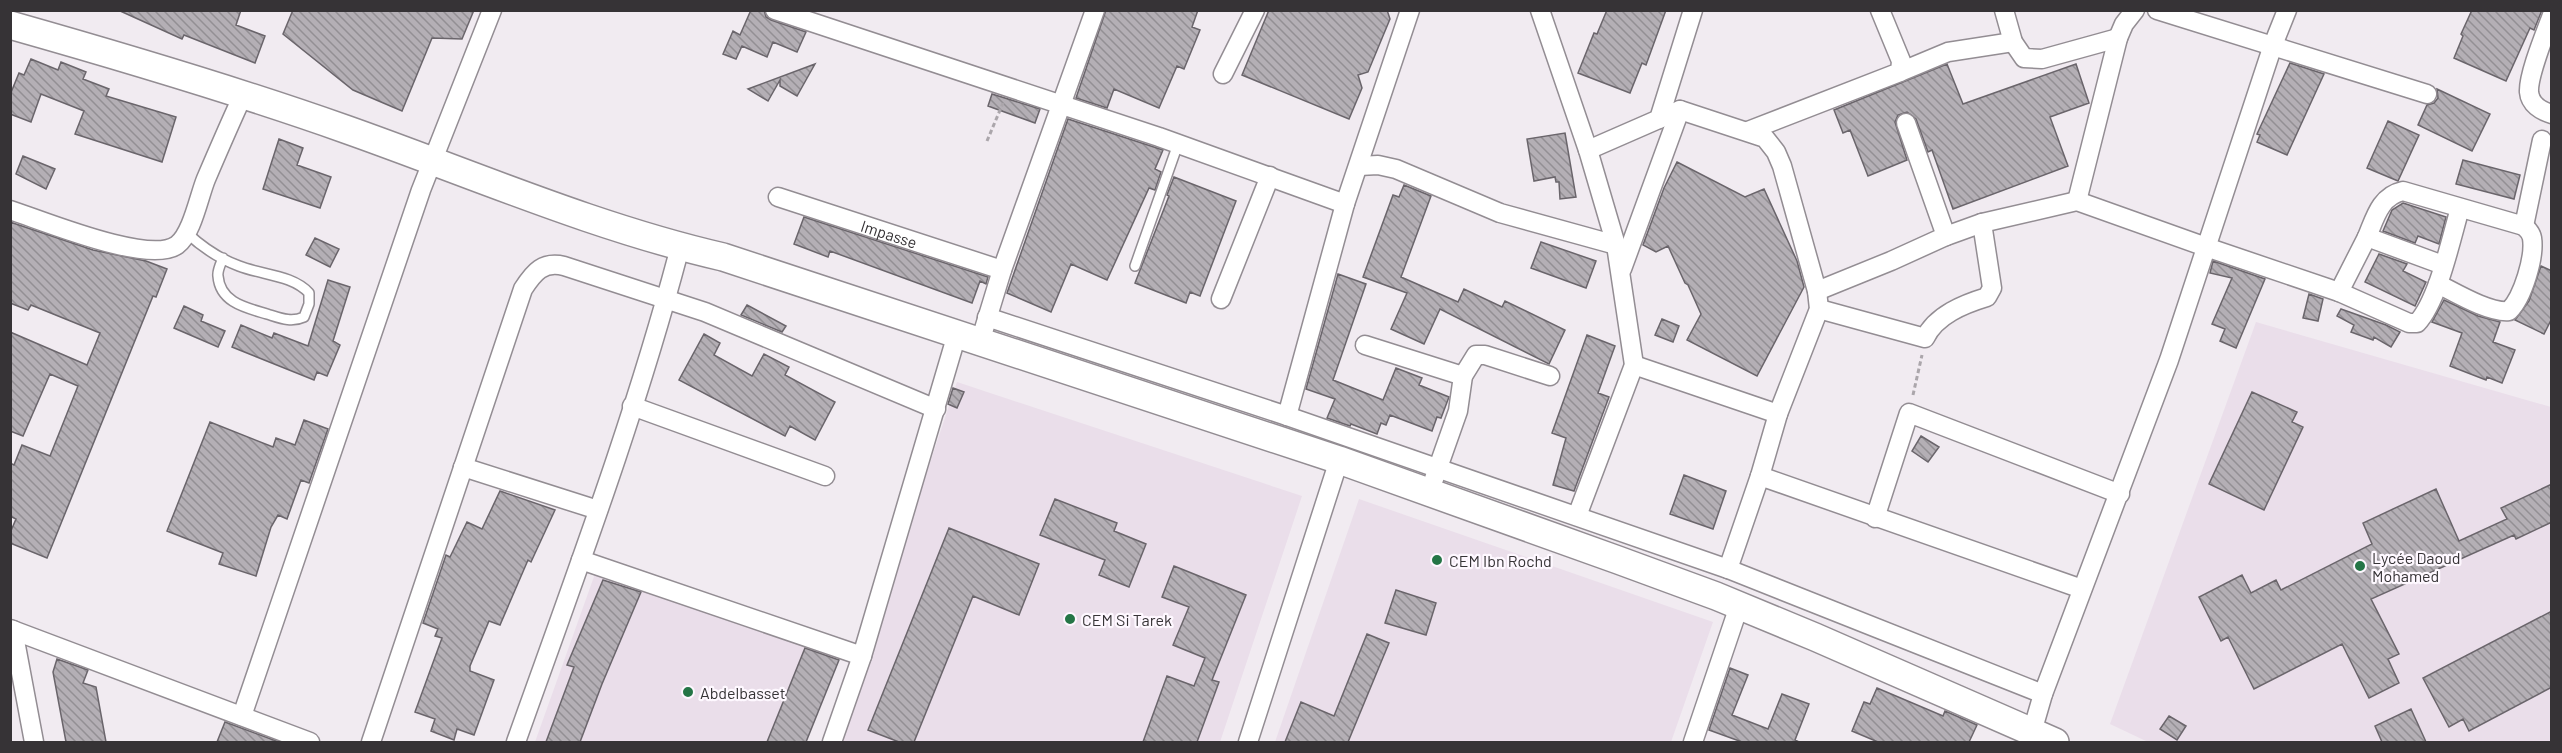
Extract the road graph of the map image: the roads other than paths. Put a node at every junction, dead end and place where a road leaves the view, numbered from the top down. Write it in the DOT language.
graph roads {
  1 [pos="492,10"];
  2 [pos="775,10"];
  3 [pos="1095,10"];
  4 [pos="1255,10"];
  5 [pos="1410,10"];
  6 [pos="1540,10"];
  7 [pos="1693,10"];
  8 [pos="1880,10"];
  9 [pos="2004,10"];
  10 [pos="2135,10"];
  11 [pos="2157,10"];
  12 [pos="2287,10"];
  13 [pos="2552,15"];
  14 [pos="10,25"];
  15 [pos="2118,38"];
  16 [pos="2013,42"];
  17 [pos="2273,45"];
  18 [pos="1900,72"];
  19 [pos="1224,74"];
  20 [pos="2427,93"];
  21 [pos="243,95"];
  22 [pos="1063,106"];
  23 [pos="1680,110"];
  24 [pos="2552,114"];
  25 [pos="1659,119"];
  26 [pos="1906,123"];
  27 [pos="1748,131"];
  28 [pos="2542,140"];
  29 [pos="1178,144"];
  30 [pos="1588,150"];
  31 [pos="434,162"];
  32 [pos="1359,166"];
  33 [pos="1270,176"];
  34 [pos="778,197"];
  35 [pos="2077,201"];
  36 [pos="1345,204"];
  37 [pos="2460,208"];
  38 [pos="10,210"];
  39 [pos="1982,223"];
  40 [pos="2524,226"];
  41 [pos="187,233"];
  42 [pos="1946,236"];
  43 [pos="2367,237"];
  44 [pos="1616,245"];
  45 [pos="680,247"];
  46 [pos="2206,248"];
  47 [pos="222,258"];
  48 [pos="2443,265"];
  49 [pos="1134,266"];
  50 [pos="1002,270"];
  51 [pos="1621,271"];
  52 [pos="2438,284"];
  53 [pos="2339,292"];
  54 [pos="668,298"];
  55 [pos="1221,299"];
  56 [pos="1818,300"];
  57 [pos="974,331"];
  58 [pos="1365,345"];
  59 [pos="1634,365"];
  60 [pos="1463,376"];
  61 [pos="1550,376"];
  62 [pos="632,406"];
  63 [pos="936,409"];
  64 [pos="1778,414"];
  65 [pos="1287,416"];
  66 [pos="1338,460"];
  67 [pos="463,467"];
  68 [pos="825,476"];
  69 [pos="1760,476"];
  70 [pos="1434,480"];
  71 [pos="2120,494"];
  72 [pos="598,510"];
  73 [pos="1577,516"];
  74 [pos="1875,518"];
  75 [pos="580,560"];
  76 [pos="1728,568"];
  77 [pos="2082,589"];
  78 [pos="1739,606"];
  79 [pos="12,629"];
  80 [pos="862,656"];
  81 [pos="2043,694"];
  82 [pos="242,716"];
  83 [pos="2044,737"];
  84 [pos="34,742"];
  85 [pos="310,742"];
  86 [pos="371,742"];
  87 [pos="516,742"];
  88 [pos="832,742"];
  89 [pos="1248,742"];
  90 [pos="1694,742"];
  1 -- 31 [label="street"];
  2 -- 22 [label="street"];
  3 -- 22 [label="street"];
  4 -- 19 [label="street"];
  5 -- 32 [label="street"];
  6 -- 30 [label="street"];
  7 -- 25 [label="street"];
  8 -- 18 [label="street"];
  9 -- 16 [label="street"];
  10 -- 15 [label="street"];
  11 -- 17 [label="street"];
  12 -- 17 [label="street"];
  13 -- 24 [label="street"];
  14 -- 21 [label="main road"];
  15 -- 16 [label="street"];
  15 -- 35 [label="street"];
  16 -- 18 [label="street"];
  17 -- 20 [label="street"];
  17 -- 46 [label="street"];
  18 -- 27 [label="street"];
  21 -- 31 [label="main road"];
  21 -- 41 [label="street"];
  22 -- 29 [label="street"];
  22 -- 50 [label="street"];
  23 -- 25 [label="street"];
  23 -- 27 [label="street"];
  23 -- 51 [label="street"];
  25 -- 30 [label="street"];
  26 -- 42 [label="street"];
  27 -- 56 [label="street"];
  28 -- 40 [label="street"];
  29 -- 33 [label="street"];
  29 -- 49 [label="lane"];
  30 -- 44 [label="street"];
  31 -- 45 [label="main road"];
  31 -- 82 [label="street"];
  32 -- 36 [label="street"];
  32 -- 44 [label="street"];
  33 -- 36 [label="street"];
  33 -- 55 [label="street"];
  34 -- 50 [label="street, Impasse"];
  35 -- 39 [label="street"];
  35 -- 46 [label="street"];
  36 -- 65 [label="street"];
  37 -- 40 [label="street"];
  37 -- 43 [label="street"];
  37 -- 48 [label="street"];
  38 -- 41 [label="street"];
  39 -- 42 [label="street"];
  39 -- 56 [label="street"];
  40 -- 52 [label="street"];
  41 -- 47 [label="lane"];
  42 -- 56 [label="street"];
  43 -- 48 [label="street"];
  43 -- 53 [label="street"];
  44 -- 51 [label="street"];
  45 -- 54 [label="street"];
  45 -- 57 [label="main road"];
  46 -- 53 [label="street"];
  46 -- 71 [label="street"];
  47 -- 47 [label="lane"];
  48 -- 52 [label="street"];
  50 -- 57 [label="street"];
  51 -- 59 [label="street"];
  52 -- 53 [label="street"];
  54 -- 62 [label="street"];
  54 -- 63 [label="street"];
  54 -- 67 [label="street"];
  56 -- 64 [label="street"];
  57 -- 63 [label="street"];
  57 -- 65 [label="street"];
  57 -- 66 [label="main road"];
  58 -- 60 [label="street"];
  59 -- 64 [label="street"];
  59 -- 73 [label="street"];
  60 -- 61 [label="street"];
  60 -- 70 [label="street"];
  62 -- 68 [label="street"];
  62 -- 72 [label="street"];
  63 -- 80 [label="street"];
  64 -- 69 [label="street"];
  65 -- 70 [label="street"];
  66 -- 70 [label="main road"];
  66 -- 89 [label="street"];
  67 -- 72 [label="street"];
  67 -- 86 [label="street"];
  69 -- 74 [label="street"];
  69 -- 76 [label="street"];
  70 -- 73 [label="street"];
  70 -- 78 [label="main road"];
  71 -- 74 [label="street"];
  71 -- 77 [label="street"];
  72 -- 75 [label="street"];
  73 -- 76 [label="street"];
  74 -- 77 [label="street"];
  75 -- 80 [label="street"];
  75 -- 87 [label="street"];
  76 -- 81 [label="street"];
  77 -- 81 [label="street"];
  78 -- 83 [label="main road"];
  78 -- 90 [label="street"];
  79 -- 82 [label="street"];
  79 -- 84 [label="street"];
  80 -- 88 [label="street"];
  81 -- 83 [label="street"];
  82 -- 85 [label="street"];
}
